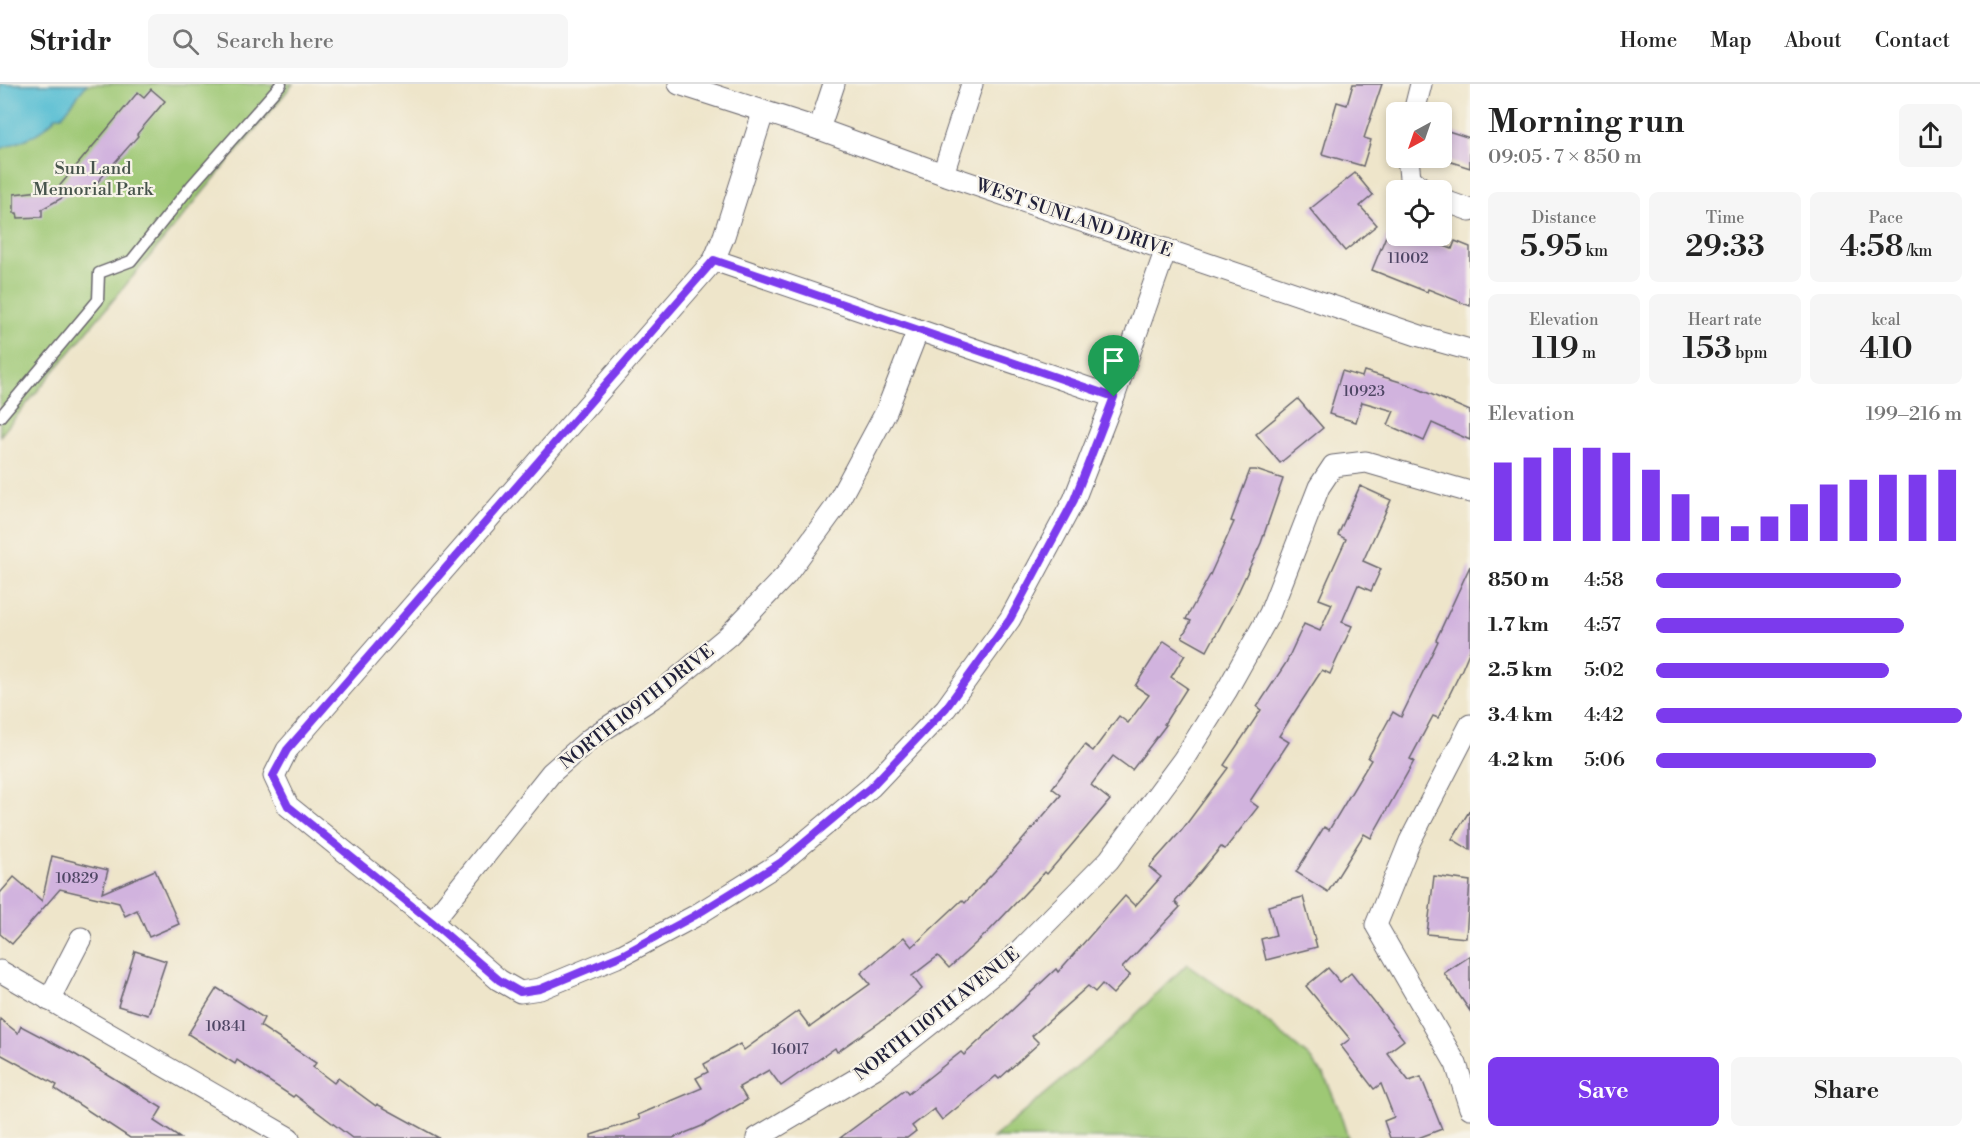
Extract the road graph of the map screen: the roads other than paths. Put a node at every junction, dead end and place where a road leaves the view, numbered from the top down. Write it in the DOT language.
graph roads {
  1 [pos="281,84"];
  2 [pos="834,84"];
  3 [pos="972,84"];
  4 [pos="1421,84"];
  5 [pos="692,86"];
  6 [pos="1416,102"];
  7 [pos="763,113"];
  8 [pos="819,129"];
  9 [pos="942,174"];
  10 [pos="1452,204"];
  11 [pos="1470,210"];
  12 [pos="1166,249"];
  13 [pos="714,260"];
  14 [pos="918,330"];
  15 [pos="1470,350"];
  16 [pos="1114,397"];
  17 [pos="0,417"];
  18 [pos="1470,492"];
  19 [pos="1470,725"];
  20 [pos="432,922"];
  21 [pos="81,938"];
  22 [pos="0,971"];
  23 [pos="50,1000"];
  24 [pos="1470,1108"];
  25 [pos="289,1138"];
  26 [pos="757,1138"];
  1 -- 17 [label="lane"];
  2 -- 8 [label="street"];
  3 -- 9 [label="street"];
  4 -- 6 [label="street"];
  5 -- 7 [label="street, WEST SUNLAND DRIVE"];
  7 -- 8 [label="street, WEST SUNLAND DRIVE"];
  7 -- 13 [label="street"];
  8 -- 9 [label="street, WEST SUNLAND DRIVE"];
  9 -- 12 [label="street, WEST SUNLAND DRIVE"];
  10 -- 11 [label="street"];
  12 -- 15 [label="street, WEST SUNLAND DRIVE"];
  12 -- 16 [label="street"];
  13 -- 14 [label="street"];
  13 -- 20 [label="street"];
  14 -- 16 [label="street"];
  14 -- 20 [label="street, NORTH 109TH DRIVE"];
  16 -- 20 [label="street"];
  18 -- 26 [label="street, NORTH 110TH AVENUE"];
  19 -- 24 [label="street"];
  21 -- 23 [label="street"];
  22 -- 23 [label="street"];
  23 -- 25 [label="street"];
}
